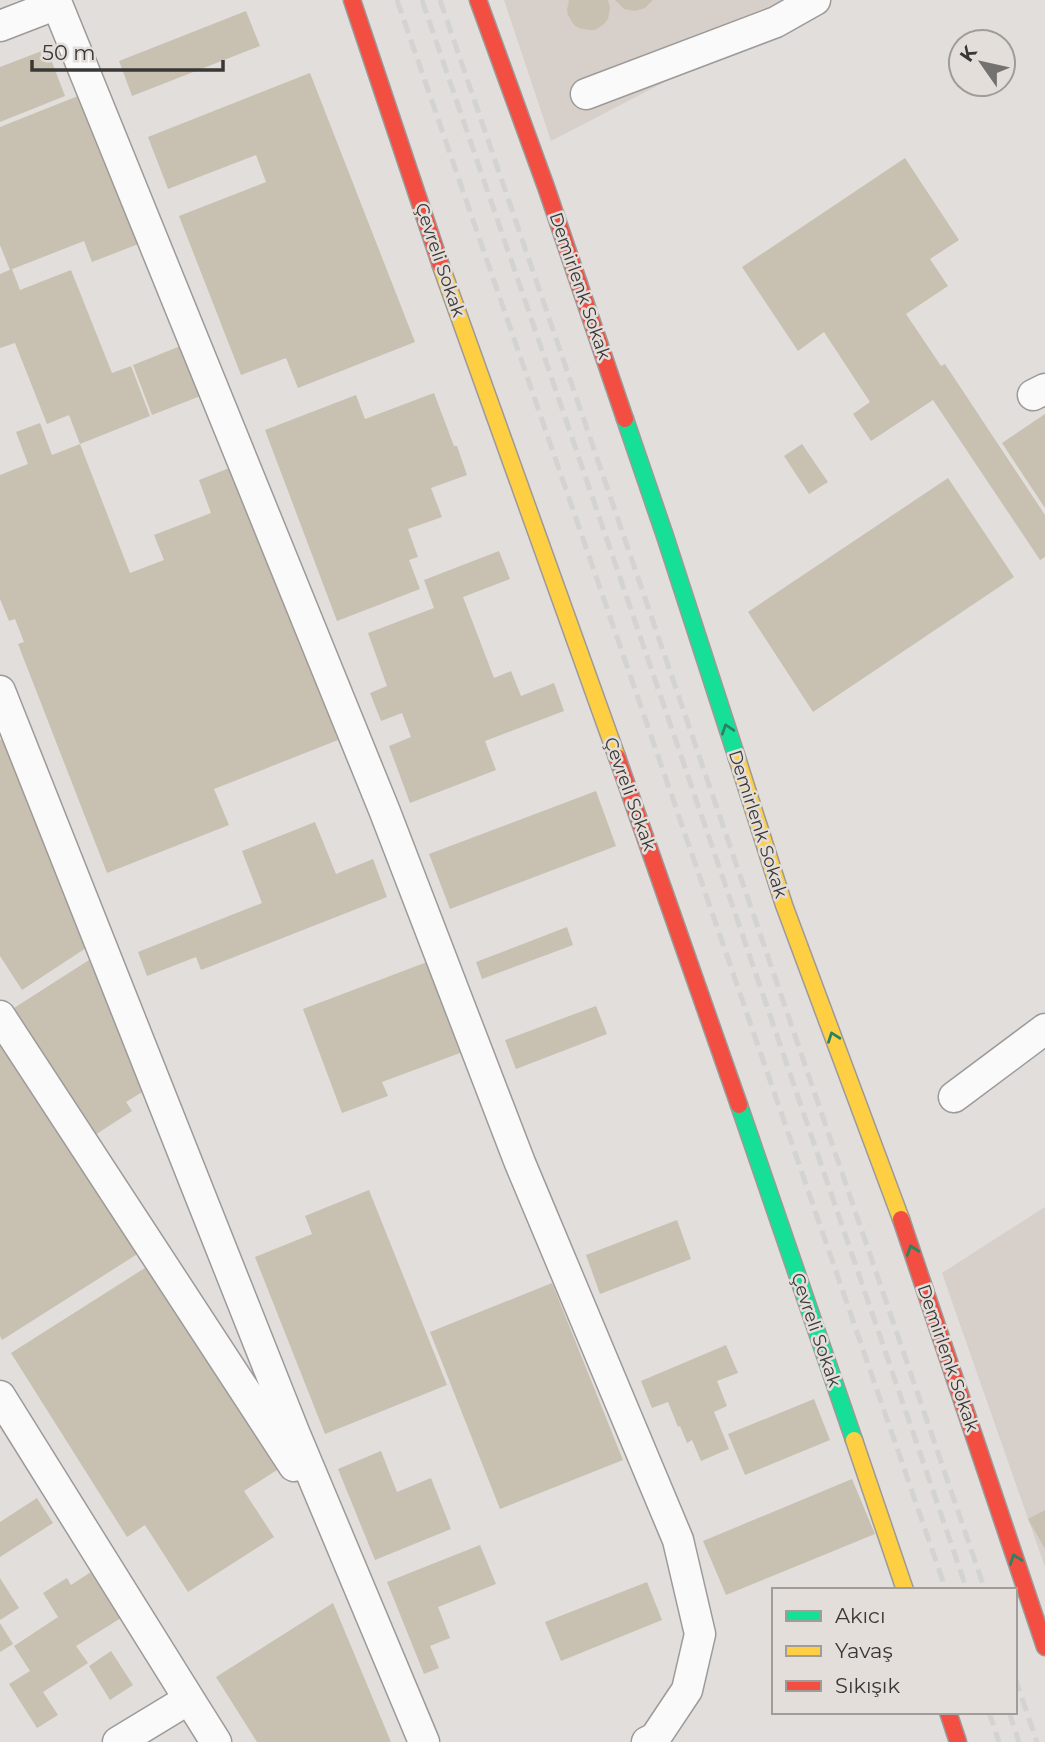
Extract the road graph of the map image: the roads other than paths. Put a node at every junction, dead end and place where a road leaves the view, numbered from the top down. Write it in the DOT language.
graph roads {
  1 [pos="352,0"];
  2 [pos="478,0"];
  3 [pos="815,0"];
  4 [pos="62,2"];
  5 [pos="0,26"];
  6 [pos="586,94"];
  7 [pos="3,705"];
  8 [pos="0,1016"];
  9 [pos="1045,1030"];
  10 [pos="954,1097"];
  11 [pos="0,1396"];
  12 [pos="336,1531"];
  13 [pos="904,1588"];
  14 [pos="1045,1647"];
  15 [pos="189,1699"];
  16 [pos="949,1714"];
  17 [pos="653,1740"];
  18 [pos="118,1742"];
  19 [pos="216,1742"];
  20 [pos="424,1742"];
  21 [pos="958,1742"];
  1 -- 13 [label="street, Çevreli Sokak"];
  14 -- 2 [label="street, Demirlenk Sokak, one-way"];
  3 -- 6 [label="street"];
  4 -- 5 [label="street"];
  4 -- 17 [label="street"];
  7 -- 12 [label="street"];
  8 -- 12 [label="street"];
  9 -- 10 [label="street"];
  11 -- 15 [label="street"];
  12 -- 20 [label="street"];
  15 -- 18 [label="street"];
  15 -- 19 [label="street"];
  16 -- 21 [label="street"];
}
